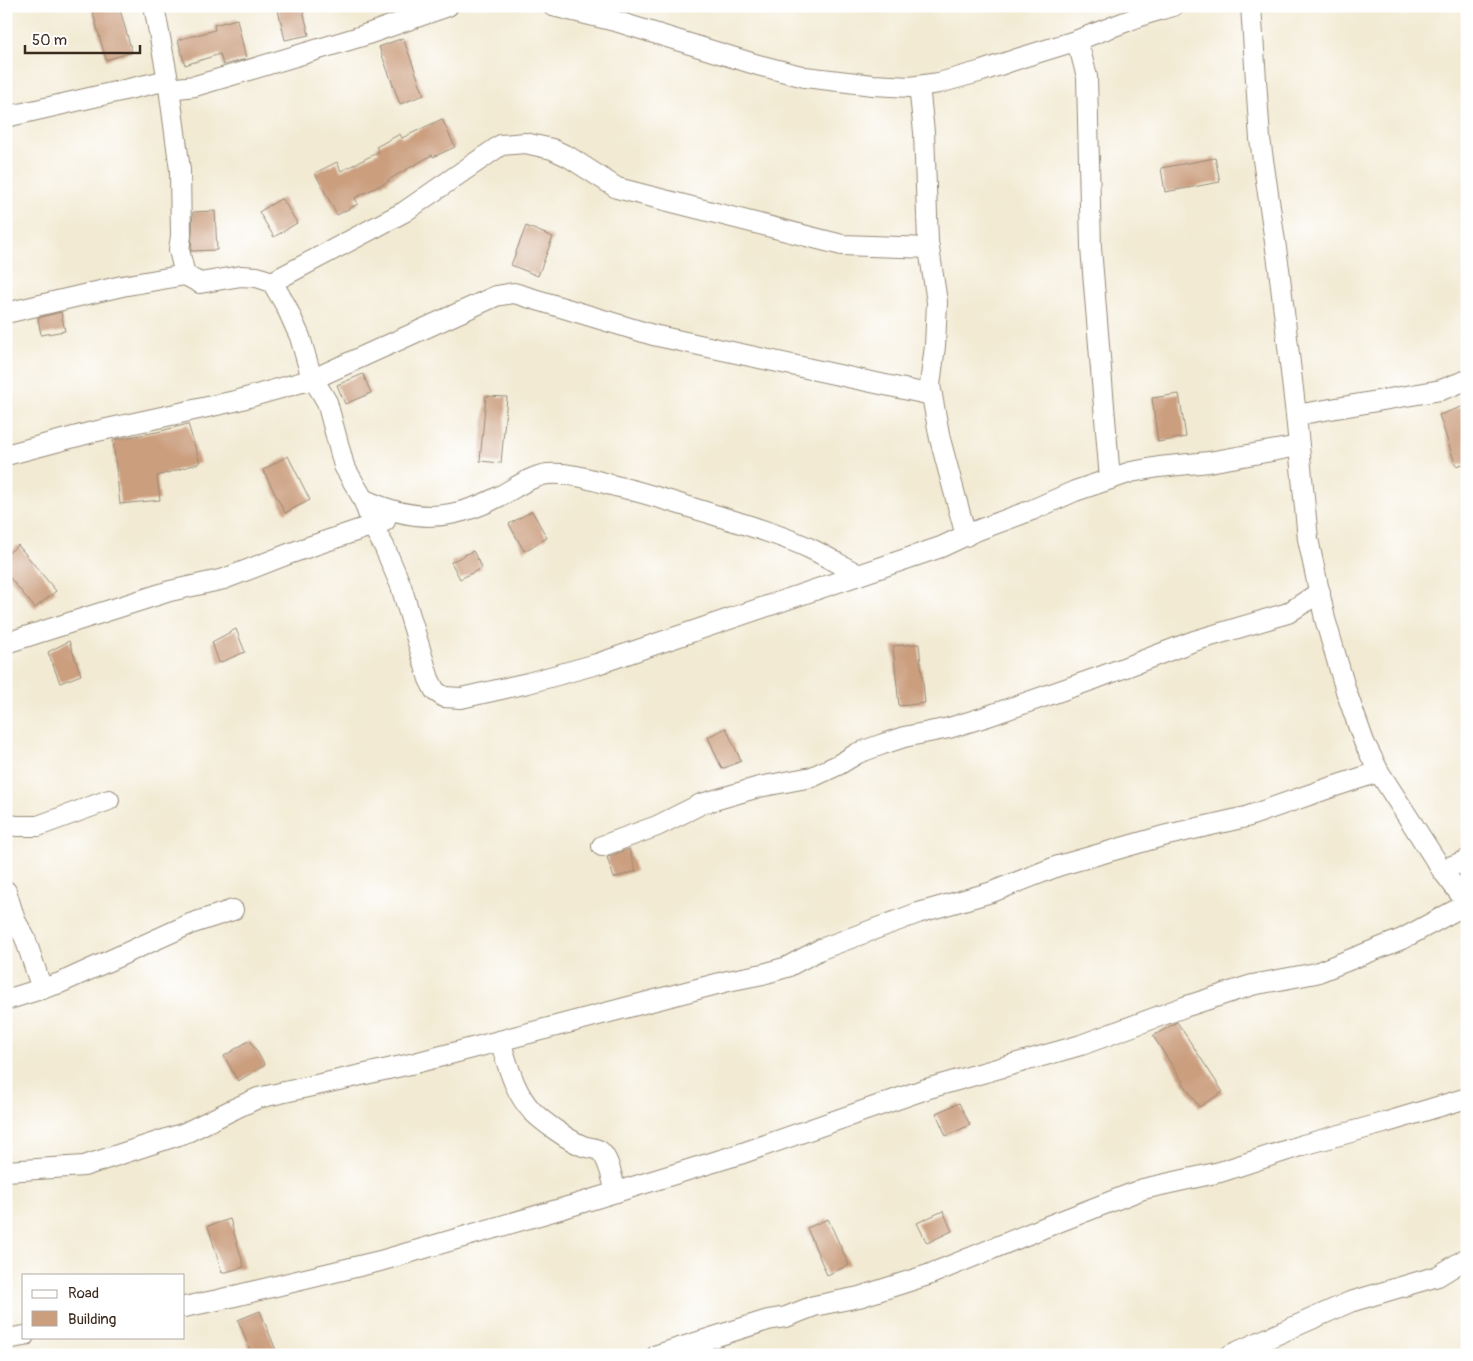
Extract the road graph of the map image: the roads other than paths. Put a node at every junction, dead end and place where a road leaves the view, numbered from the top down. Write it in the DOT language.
graph roads {
  1 [pos="154,6"];
  2 [pos="448,6"];
  3 [pos="553,6"];
  4 [pos="1173,6"];
  5 [pos="1251,6"];
  6 [pos="1075,42"];
  7 [pos="168,84"];
  8 [pos="919,86"];
  9 [pos="6,117"];
  10 [pos="929,248"];
  11 [pos="185,275"];
  12 [pos="272,282"];
  13 [pos="6,313"];
  14 [pos="313,379"];
  15 [pos="1467,380"];
  16 [pos="932,395"];
  17 [pos="1296,415"];
  18 [pos="1299,446"];
  19 [pos="6,455"];
  20 [pos="1110,479"];
  21 [pos="363,498"];
  22 [pos="403,514"];
  23 [pos="373,527"];
  24 [pos="966,536"];
  25 [pos="859,575"];
  26 [pos="1320,592"];
  27 [pos="6,643"];
  28 [pos="1379,772"];
  29 [pos="109,800"];
  30 [pos="6,824"];
  31 [pos="602,846"];
  32 [pos="1467,860"];
  33 [pos="1442,870"];
  34 [pos="6,891"];
  35 [pos="1467,904"];
  36 [pos="233,910"];
  37 [pos="42,989"];
  38 [pos="6,1000"];
  39 [pos="500,1041"];
  40 [pos="1467,1098"];
  41 [pos="6,1171"];
  42 [pos="616,1192"];
  43 [pos="1467,1258"];
  44 [pos="185,1307"];
  45 [pos="22,1336"];
  46 [pos="6,1339"];
  47 [pos="657,1355"];
  48 [pos="1230,1355"];
  1 -- 7 [label="street"];
  2 -- 7 [label="street"];
  3 -- 8 [label="street"];
  4 -- 6 [label="street"];
  5 -- 17 [label="street"];
  6 -- 8 [label="street"];
  6 -- 20 [label="street"];
  7 -- 9 [label="street"];
  7 -- 11 [label="street"];
  8 -- 10 [label="street"];
  10 -- 12 [label="street"];
  10 -- 16 [label="street"];
  11 -- 12 [label="street"];
  11 -- 13 [label="street"];
  12 -- 14 [label="street"];
  14 -- 16 [label="street"];
  14 -- 19 [label="street"];
  14 -- 21 [label="street"];
  15 -- 17 [label="street"];
  16 -- 24 [label="street"];
  17 -- 18 [label="street"];
  18 -- 20 [label="street"];
  18 -- 26 [label="street"];
  20 -- 24 [label="street"];
  21 -- 22 [label="street"];
  21 -- 23 [label="street"];
  22 -- 23 [label="street"];
  22 -- 25 [label="street"];
  23 -- 25 [label="street"];
  23 -- 27 [label="street"];
  24 -- 25 [label="street"];
  26 -- 28 [label="street"];
  26 -- 31 [label="street"];
  28 -- 33 [label="street"];
  28 -- 39 [label="street"];
  29 -- 30 [label="street"];
  32 -- 33 [label="street"];
  33 -- 35 [label="street"];
  34 -- 37 [label="street"];
  35 -- 42 [label="street"];
  36 -- 37 [label="street"];
  37 -- 38 [label="street"];
  39 -- 41 [label="street"];
  39 -- 42 [label="street"];
  40 -- 47 [label="street"];
  42 -- 44 [label="street"];
  43 -- 48 [label="street"];
  45 -- 46 [label="street"];
}
